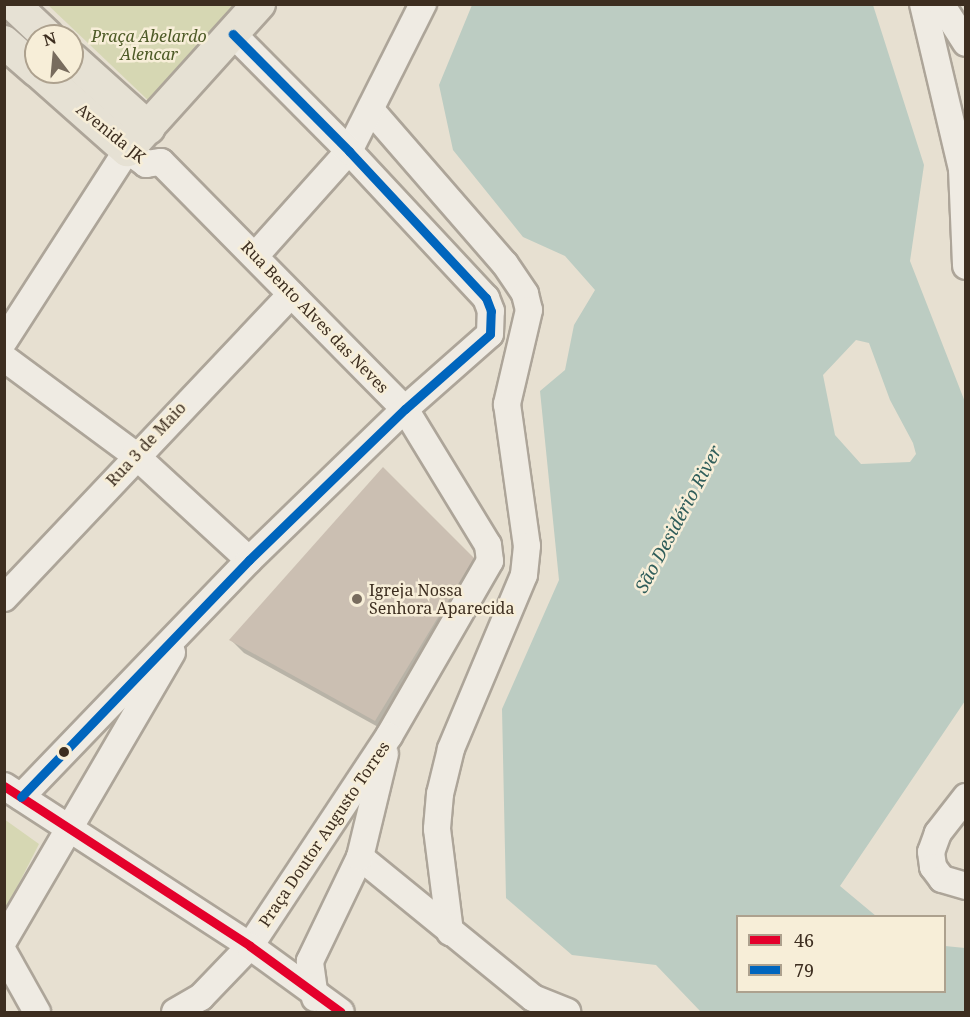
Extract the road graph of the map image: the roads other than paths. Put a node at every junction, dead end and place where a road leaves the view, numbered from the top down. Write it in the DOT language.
graph roads {
  1 [pos="13,4"];
  2 [pos="260,4"];
  3 [pos="423,4"];
  4 [pos="923,4"];
  5 [pos="941,4"];
  6 [pos="34,24"];
  7 [pos="233,34"];
  8 [pos="4,42"];
  9 [pos="966,43"];
  10 [pos="24,60"];
  11 [pos="84,74"];
  12 [pos="56,84"];
  13 [pos="371,110"];
  14 [pos="138,139"];
  15 [pos="349,151"];
  16 [pos="161,162"];
  17 [pos="255,256"];
  18 [pos="966,266"];
  19 [pos="291,294"];
  20 [pos="4,340"];
  21 [pos="4,358"];
  22 [pos="405,409"];
  23 [pos="135,455"];
  24 [pos="249,560"];
  25 [pos="4,598"];
  26 [pos="194,616"];
  27 [pos="389,736"];
  28 [pos="13,792"];
  29 [pos="966,797"];
  30 [pos="69,831"];
  31 [pos="360,857"];
  32 [pos="966,886"];
  33 [pos="450,932"];
  34 [pos="4,940"];
  35 [pos="250,946"];
  36 [pos="4,953"];
  37 [pos="315,1001"];
  38 [pos="526,1005"];
  39 [pos="37,1012"];
  40 [pos="175,1012"];
  41 [pos="341,1012"];
  42 [pos="567,1012"];
  1 -- 6 [label="main road"];
  2 -- 7 [label="main road"];
  3 -- 13 [label="street"];
  4 -- 18 [label="street"];
  5 -- 9 [label="street"];
  7 -- 14 [label="main road"];
  7 -- 15 [label="street"];
  8 -- 10 [label="main road, Avenida JK"];
  11 -- 14 [label="main road, Avenida JK"];
  12 -- 14 [label="main road, Avenida JK"];
  13 -- 15 [label="street"];
  13 -- 33 [label="street"];
  14 -- 16 [label="street, Avenida JK"];
  14 -- 20 [label="street"];
  15 -- 17 [label="street"];
  15 -- 22 [label="street"];
  16 -- 17 [label="street, Rua Bento Alves das Neves"];
  17 -- 19 [label="street, Rua Bento Alves das Neves"];
  19 -- 22 [label="street, Rua Bento Alves das Neves"];
  19 -- 23 [label="street, Rua 3 de Maio"];
  21 -- 23 [label="street"];
  22 -- 24 [label="street"];
  22 -- 27 [label="street, Rua Bento Alves das Neves"];
  23 -- 24 [label="street"];
  23 -- 25 [label="street, Rua 3 de Maio"];
  24 -- 26 [label="street"];
  26 -- 28 [label="street"];
  26 -- 30 [label="street"];
  27 -- 31 [label="street, Praça Doutor Augusto Torres"];
  27 -- 35 [label="street, Praça Doutor Augusto Torres"];
  28 -- 30 [label="street"];
  29 -- 32 [label="street"];
  30 -- 34 [label="street"];
  30 -- 35 [label="street"];
  31 -- 33 [label="street"];
  31 -- 37 [label="street, Praça Doutor Augusto Torres"];
  33 -- 38 [label="street"];
  35 -- 37 [label="street"];
  35 -- 40 [label="street, Praça Doutor Augusto Torres"];
  36 -- 39 [label="street"];
  37 -- 41 [label="street"];
  38 -- 42 [label="street"];
}
